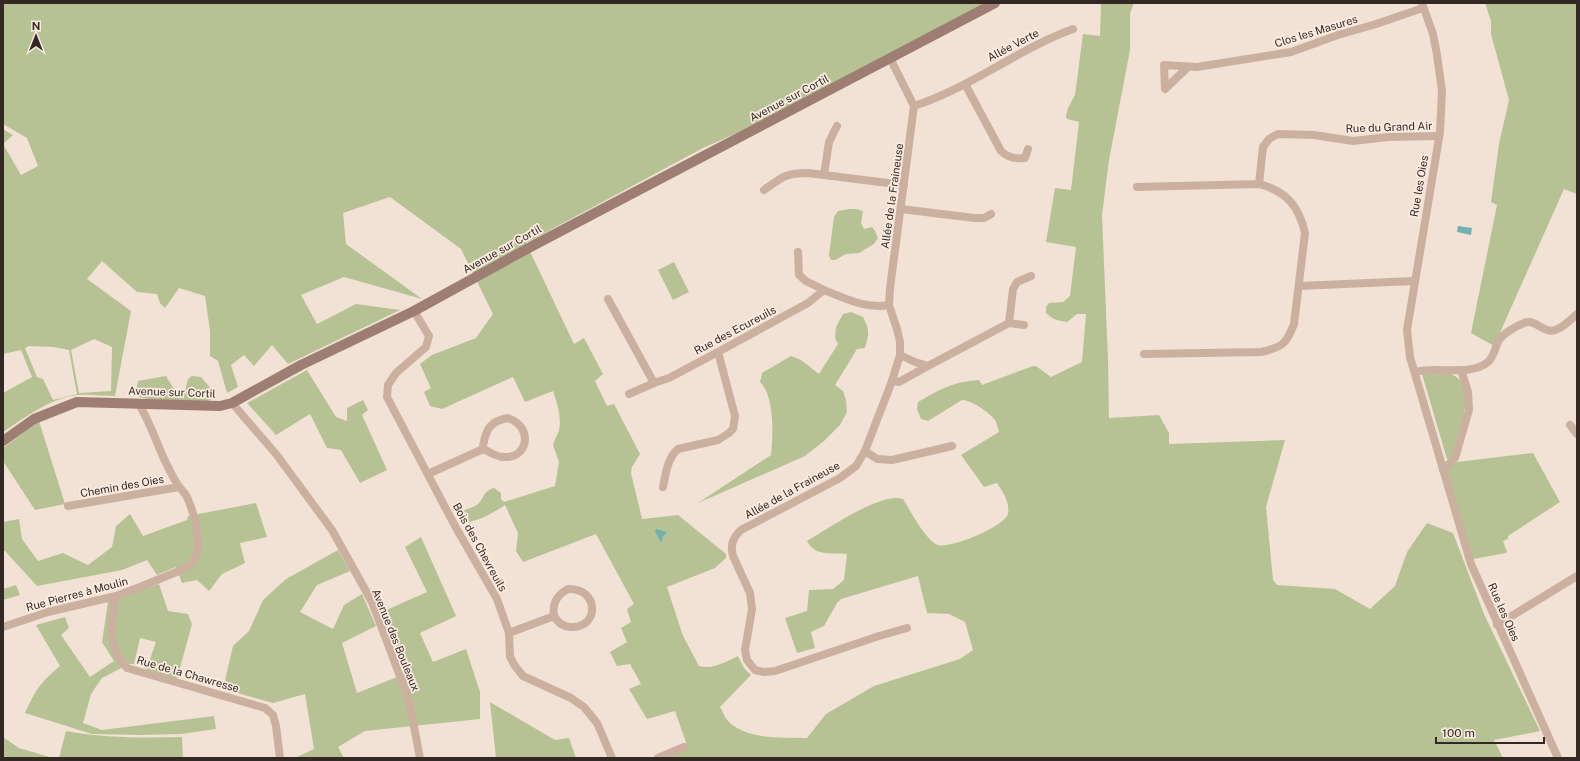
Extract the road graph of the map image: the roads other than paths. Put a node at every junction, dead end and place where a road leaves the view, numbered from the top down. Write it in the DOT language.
graph roads {
  1 [pos="995,3"];
  2 [pos="1423,5"];
  3 [pos="1073,29"];
  4 [pos="890,58"];
  5 [pos="1188,67"];
  6 [pos="965,84"];
  7 [pos="914,106"];
  8 [pos="837,126"];
  9 [pos="1439,136"];
  10 [pos="1028,149"];
  11 [pos="824,175"];
  12 [pos="1259,184"];
  13 [pos="904,185"];
  14 [pos="1137,187"];
  15 [pos="764,190"];
  16 [pos="901,208"];
  17 [pos="991,214"];
  18 [pos="798,252"];
  19 [pos="1031,276"];
  20 [pos="1414,281"];
  21 [pos="1299,286"];
  22 [pos="824,290"];
  23 [pos="608,299"];
  24 [pos="889,305"];
  25 [pos="414,310"];
  26 [pos="1577,314"];
  27 [pos="1009,323"];
  28 [pos="1024,325"];
  29 [pos="718,352"];
  30 [pos="1144,354"];
  31 [pos="900,355"];
  32 [pos="928,366"];
  33 [pos="1460,370"];
  34 [pos="1415,372"];
  35 [pos="892,381"];
  36 [pos="654,383"];
  37 [pos="629,394"];
  38 [pos="138,403"];
  39 [pos="232,403"];
  40 [pos="1570,425"];
  41 [pos="1577,434"];
  42 [pos="3,441"];
  43 [pos="952,446"];
  44 [pos="483,449"];
  45 [pos="865,451"];
  46 [pos="1443,470"];
  47 [pos="428,474"];
  48 [pos="179,487"];
  49 [pos="663,487"];
  50 [pos="68,506"];
  51 [pos="1577,576"];
  52 [pos="116,596"];
  53 [pos="554,616"];
  54 [pos="1497,625"];
  55 [pos="3,627"];
  56 [pos="907,628"];
  57 [pos="509,633"];
  58 [pos="684,747"];
  59 [pos="280,758"];
  60 [pos="420,758"];
  61 [pos="612,758"];
  62 [pos="658,758"];
  63 [pos="1558,758"];
  1 -- 4 [label="main road, Avenue sur Cortil"];
  2 -- 5 [label="street, Clos les Masures"];
  2 -- 9 [label="street, Rue les Oies"];
  3 -- 6 [label="street, Allée Verte"];
  4 -- 7 [label="street"];
  4 -- 25 [label="main road, Avenue sur Cortil"];
  6 -- 7 [label="street, Allée Verte"];
  6 -- 10 [label="street"];
  7 -- 13 [label="street, Allée de la Fraineuse"];
  8 -- 11 [label="street"];
  9 -- 12 [label="street, Rue du Grand Air"];
  9 -- 20 [label="street, Rue les Oies"];
  11 -- 13 [label="street"];
  11 -- 15 [label="street"];
  12 -- 14 [label="street"];
  12 -- 21 [label="street"];
  13 -- 16 [label="street, Allée de la Fraineuse"];
  16 -- 17 [label="street"];
  16 -- 24 [label="street, Allée de la Fraineuse"];
  18 -- 22 [label="street"];
  19 -- 27 [label="street"];
  20 -- 21 [label="street"];
  20 -- 34 [label="street, Rue les Oies"];
  21 -- 30 [label="street"];
  22 -- 24 [label="street"];
  22 -- 29 [label="street, Rue des Ecureuils"];
  23 -- 36 [label="street"];
  24 -- 31 [label="street, Allée de la Fraineuse"];
  25 -- 39 [label="main road, Avenue sur Cortil"];
  25 -- 47 [label="street, Bois des Chevreuils"];
  26 -- 33 [label="street"];
  27 -- 28 [label="street"];
  27 -- 32 [label="street"];
  29 -- 36 [label="street, Rue des Ecureuils"];
  29 -- 49 [label="street"];
  31 -- 32 [label="street"];
  31 -- 35 [label="street, Allée de la Fraineuse"];
  32 -- 35 [label="street"];
  33 -- 34 [label="street"];
  33 -- 46 [label="street"];
  34 -- 46 [label="street, Rue les Oies"];
  35 -- 45 [label="street, Allée de la Fraineuse"];
  36 -- 37 [label="street, Rue des Ecureuils"];
  38 -- 39 [label="main road, Avenue sur Cortil"];
  38 -- 42 [label="main road, Avenue sur Cortil"];
  38 -- 48 [label="street, Rue Pierres à Moulin"];
  39 -- 60 [label="street, Avenue des Bouleaux"];
  40 -- 41 [label="street"];
  43 -- 45 [label="street"];
  44 -- 44 [label="street"];
  44 -- 47 [label="street"];
  45 -- 56 [label="street, Allée de la Fraineuse"];
  46 -- 54 [label="street, Rue les Oies"];
  47 -- 57 [label="street, Bois des Chevreuils"];
  48 -- 50 [label="street, Chemin des Oies"];
  48 -- 52 [label="street, Rue Pierres à Moulin"];
  51 -- 54 [label="street"];
  52 -- 55 [label="street, Rue Pierres à Moulin"];
  52 -- 59 [label="street, Rue de la Chawresse"];
  53 -- 53 [label="street"];
  53 -- 57 [label="street"];
  54 -- 63 [label="street, Rue les Oies"];
  57 -- 61 [label="street, Bois des Chevreuils"];
  58 -- 62 [label="street"];
}
